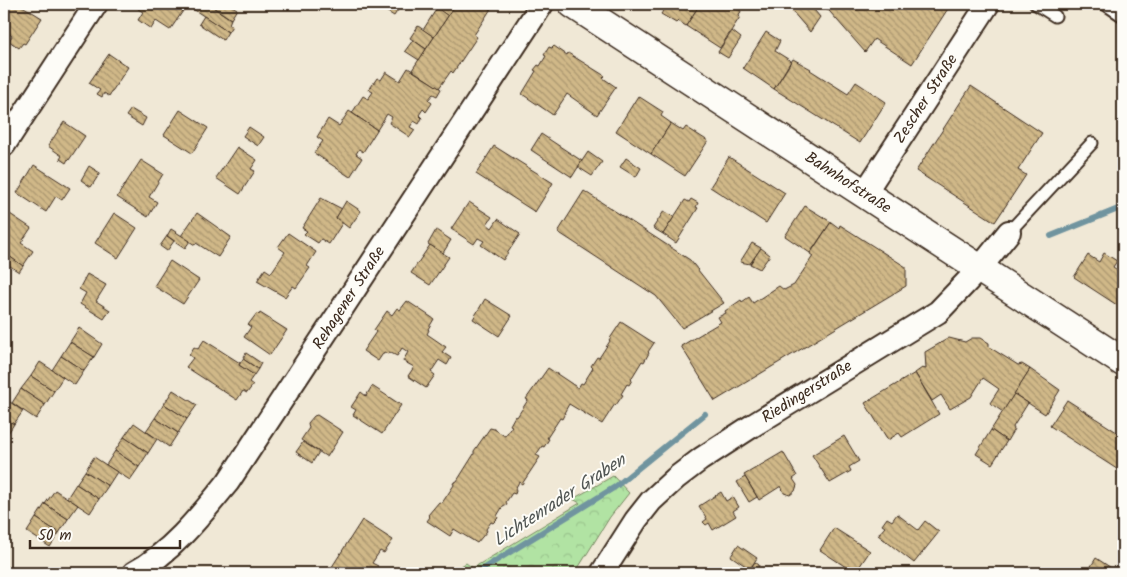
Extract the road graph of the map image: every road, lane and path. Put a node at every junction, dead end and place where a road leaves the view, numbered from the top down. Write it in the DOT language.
graph roads {
  1 [pos="96,4"];
  2 [pos="542,4"];
  3 [pos="573,4"];
  4 [pos="988,4"];
  5 [pos="1036,4"];
  6 [pos="1105,4"];
  7 [pos="1055,16"];
  8 [pos="1123,16"];
  9 [pos="1092,143"];
  10 [pos="4,145"];
  11 [pos="864,194"];
  12 [pos="1009,232"];
  13 [pos="980,268"];
  14 [pos="1123,362"];
  15 [pos="134,573"];
  16 [pos="602,573"];
  1 -- 10 [label="street"];
  2 -- 15 [label="street, Rehagener Straße"];
  3 -- 11 [label="street, Bahnhofstraße"];
  4 -- 11 [label="street, Zescher Straße"];
  5 -- 7 [label="lane"];
  6 -- 8 [label="lane"];
  9 -- 12 [label="lane"];
  11 -- 13 [label="street, Bahnhofstraße"];
  12 -- 13 [label="street, Riedingerstraße"];
  13 -- 14 [label="street, Bahnhofstraße"];
  13 -- 16 [label="street, Riedingerstraße"];
}
